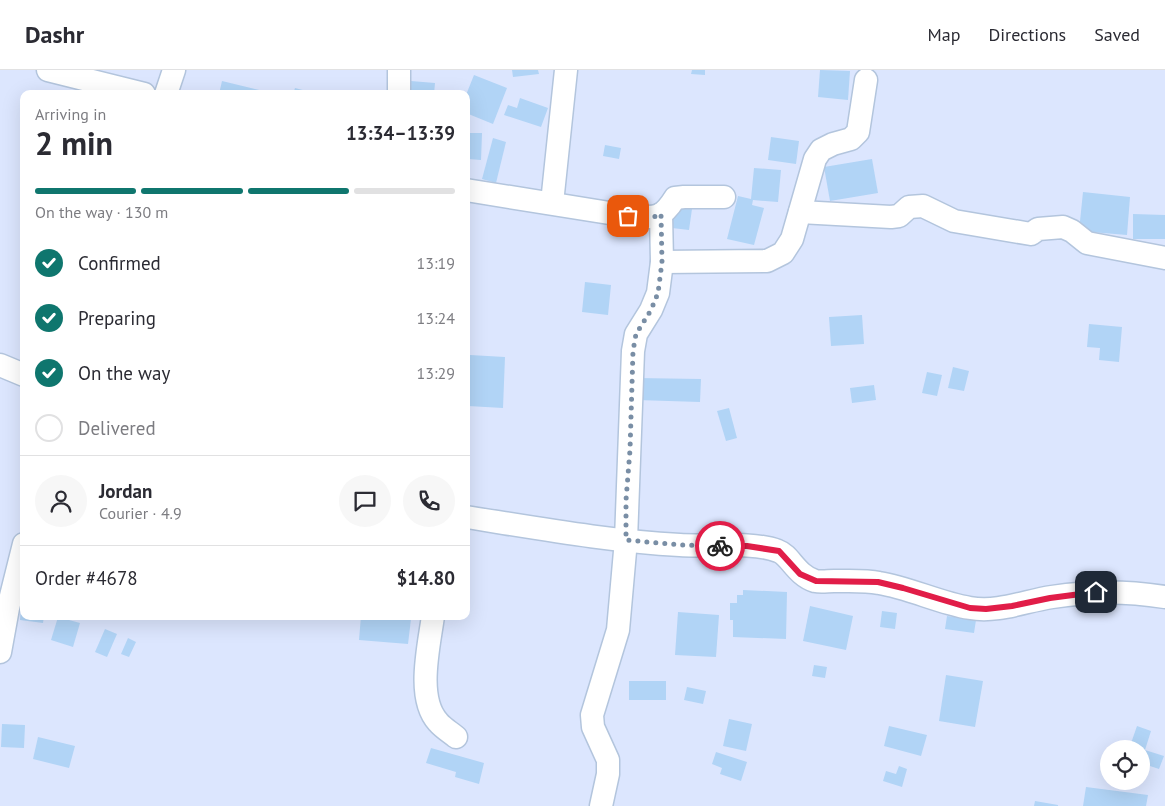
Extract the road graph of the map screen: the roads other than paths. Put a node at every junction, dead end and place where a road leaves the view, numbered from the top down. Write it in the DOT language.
graph roads {
  1 [pos="48,70"];
  2 [pos="174,70"];
  3 [pos="399,70"];
  4 [pos="566,70"];
  5 [pos="866,80"];
  6 [pos="128,90"];
  7 [pos="167,90"];
  8 [pos="399,90"];
  9 [pos="470,191"];
  10 [pos="724,196"];
  11 [pos="552,203"];
  12 [pos="800,212"];
  13 [pos="661,214"];
  14 [pos="1165,258"];
  15 [pos="662,262"];
  16 [pos="0,365"];
  17 [pos="20,373"];
  18 [pos="470,518"];
  19 [pos="626,540"];
  20 [pos="20,560"];
  21 [pos="1165,597"];
  22 [pos="432,620"];
  23 [pos="0,652"];
  24 [pos="456,737"];
  25 [pos="601,806"];
  1 -- 6 [label="street"];
  2 -- 7 [label="street"];
  3 -- 8 [label="street"];
  4 -- 11 [label="street"];
  5 -- 12 [label="street"];
  9 -- 11 [label="street"];
  10 -- 13 [label="street"];
  11 -- 13 [label="street"];
  12 -- 14 [label="street"];
  12 -- 15 [label="street"];
  13 -- 15 [label="street"];
  15 -- 19 [label="street"];
  16 -- 17 [label="street"];
  18 -- 19 [label="street"];
  19 -- 21 [label="street"];
  19 -- 25 [label="street"];
  20 -- 23 [label="street"];
  22 -- 24 [label="street"];
}
